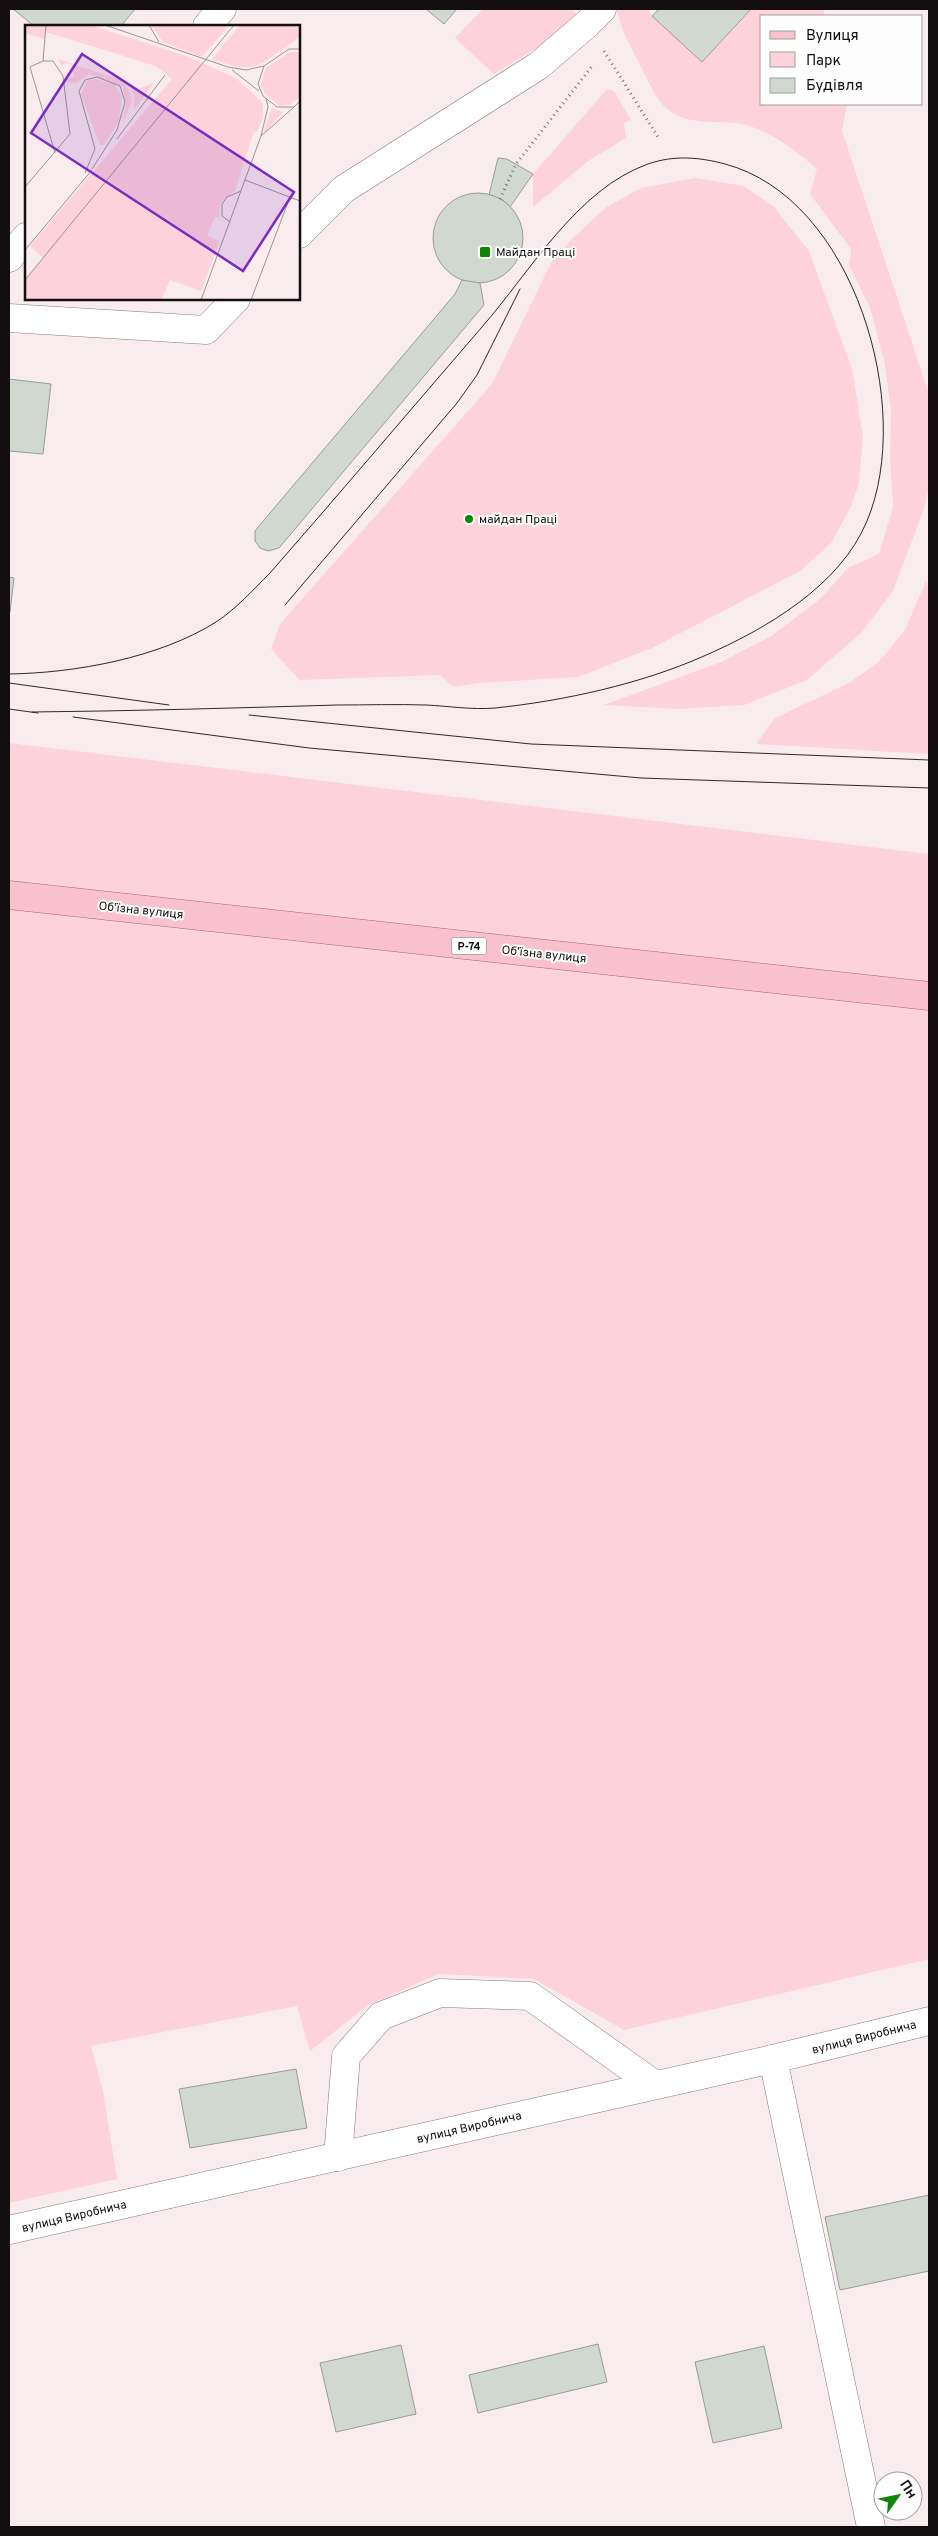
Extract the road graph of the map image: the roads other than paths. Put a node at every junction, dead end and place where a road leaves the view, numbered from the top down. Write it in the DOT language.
graph roads {
  1 [pos="222,9"];
  2 [pos="602,9"];
  3 [pos="208,25"];
  4 [pos="300,233"];
  5 [pos="25,239"];
  6 [pos="9,258"];
  7 [pos="235,300"];
  8 [pos="9,318"];
  9 [pos="9,896"];
  10 [pos="929,996"];
  11 [pos="929,2021"];
  12 [pos="773,2059"];
  13 [pos="655,2085"];
  14 [pos="338,2156"];
  15 [pos="9,2230"];
  16 [pos="872,2527"];
  1 -- 3 [label="street"];
  2 -- 4 [label="street"];
  5 -- 6 [label="street"];
  7 -- 8 [label="street"];
  9 -- 10 [label="main road, Обʼїзна вулиця / Р-74"];
  11 -- 12 [label="street, вулиця Виробнича"];
  12 -- 13 [label="street, вулиця Виробнича"];
  12 -- 16 [label="street"];
  13 -- 14 [label="street, вулиця Виробнича"];
  13 -- 14 [label="street"];
  14 -- 15 [label="street, вулиця Виробнича"];
}
